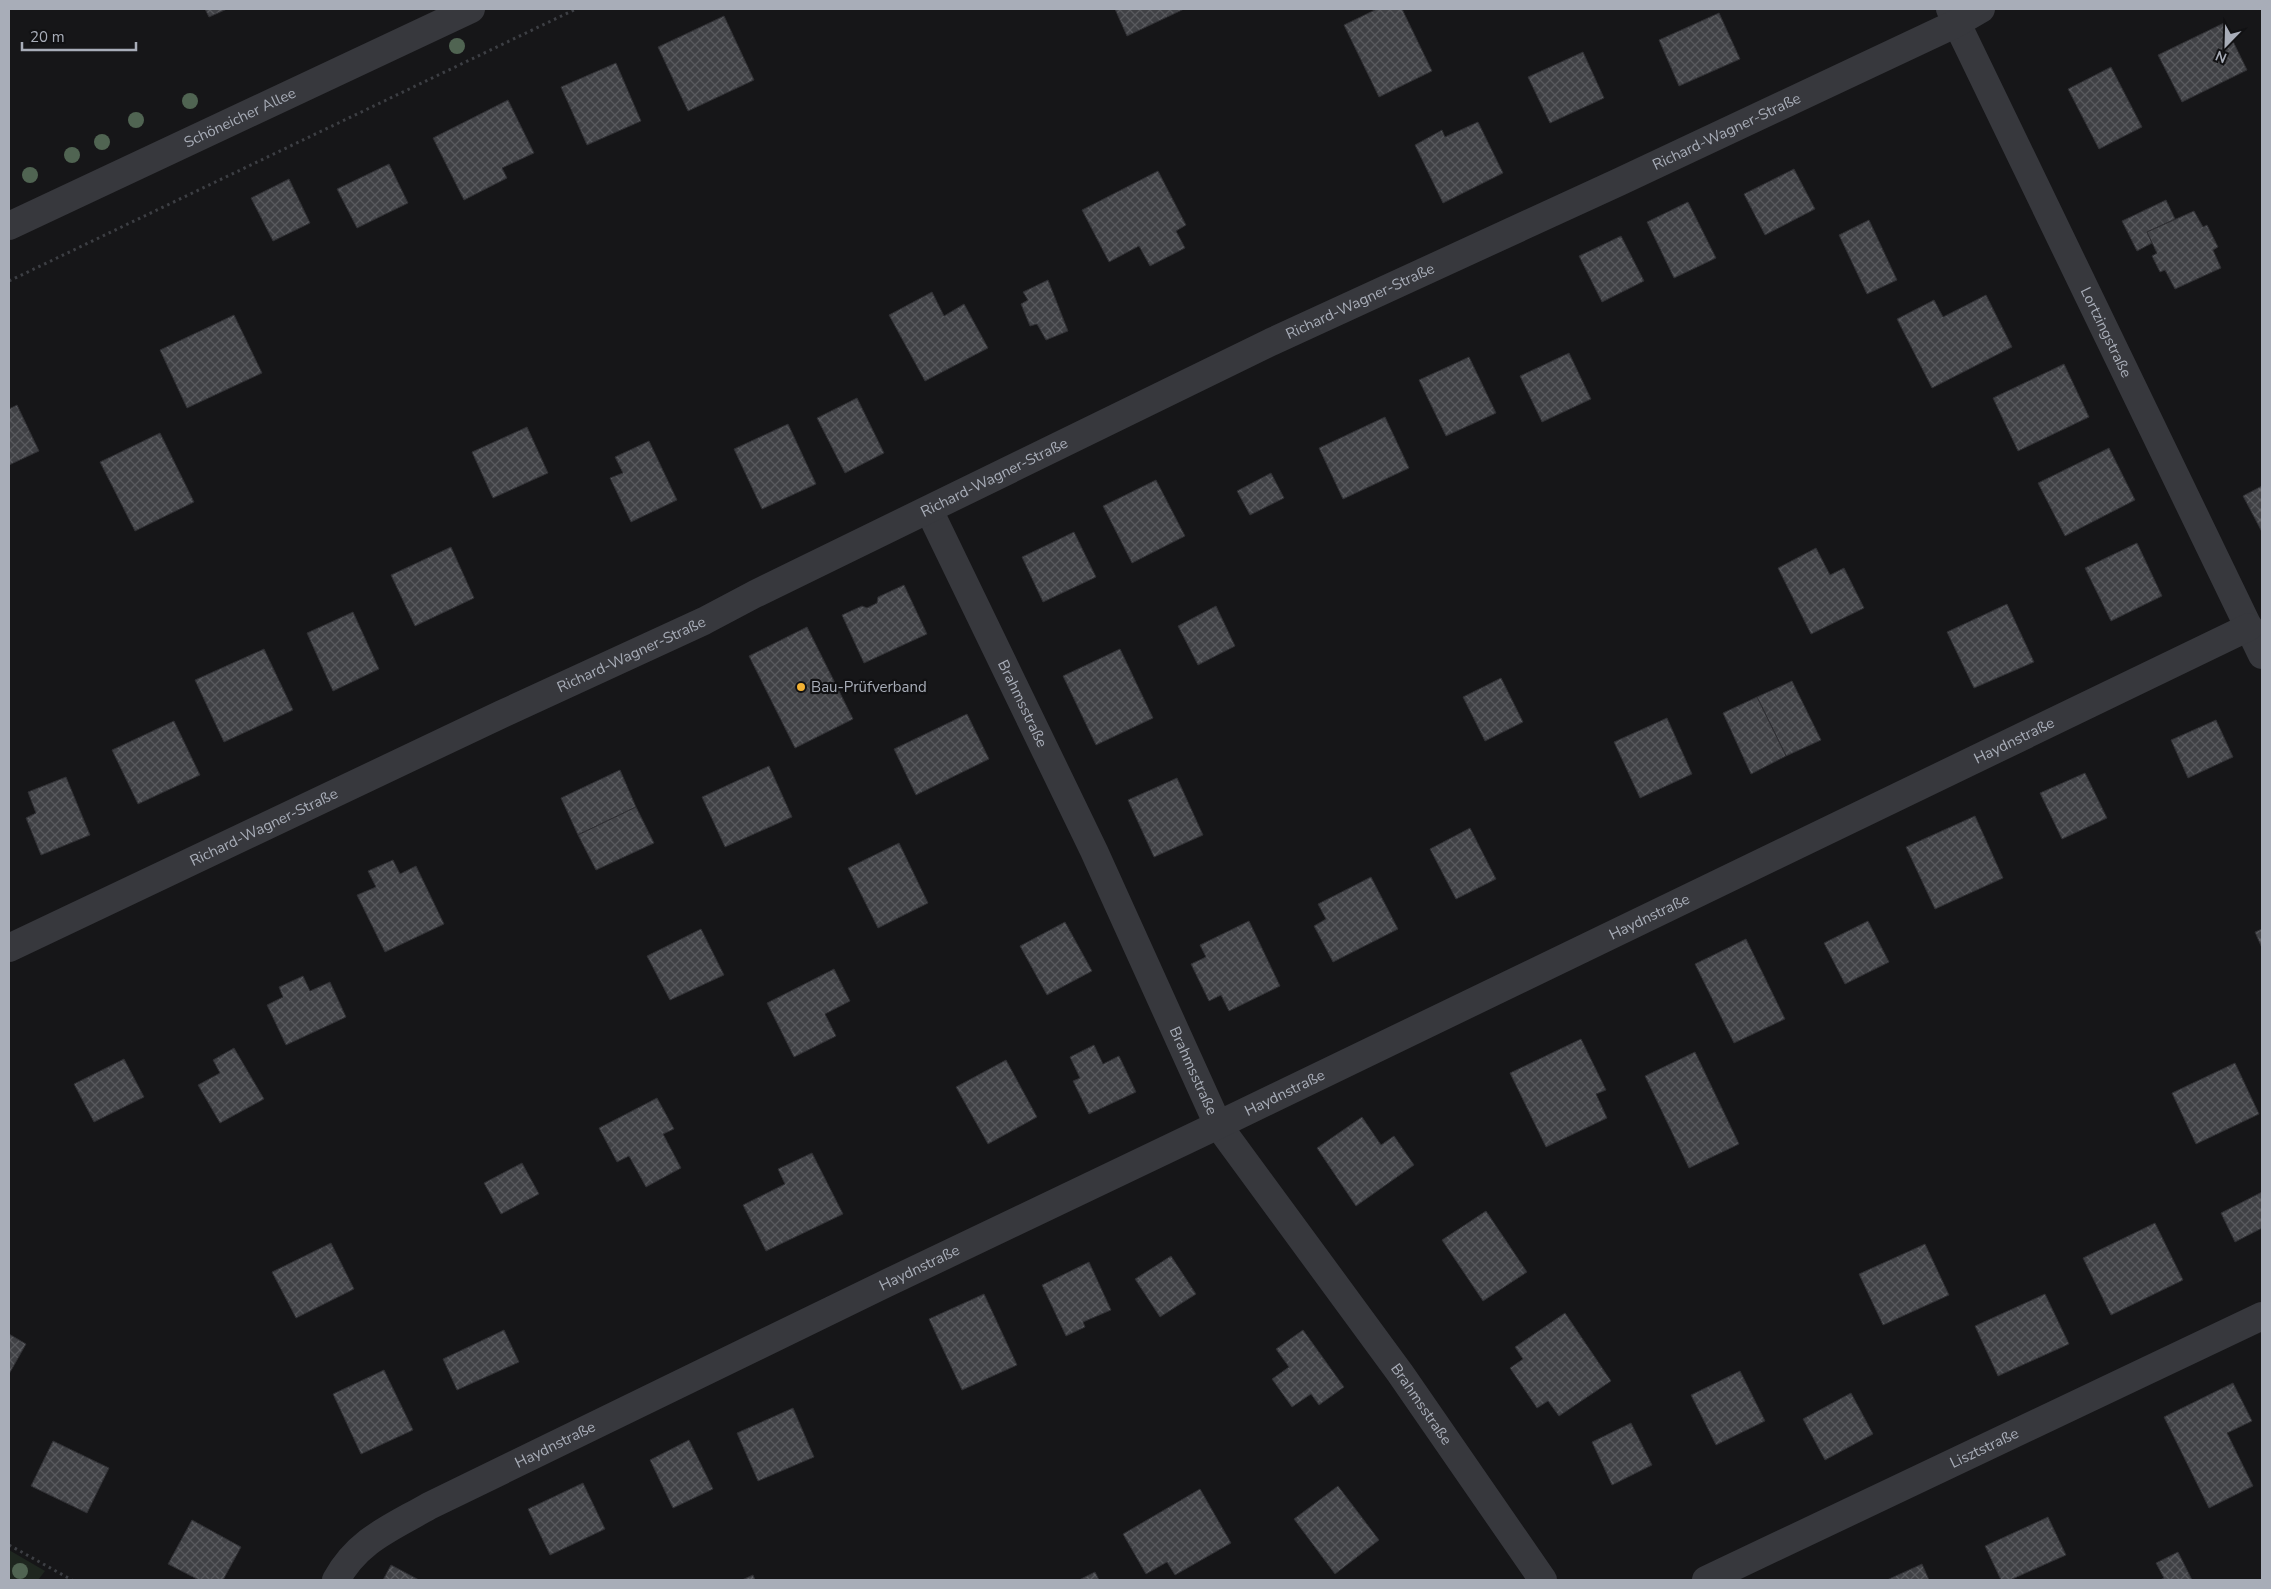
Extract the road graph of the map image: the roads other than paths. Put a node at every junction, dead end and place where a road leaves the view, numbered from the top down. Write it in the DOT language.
graph roads {
  1 [pos="471,9"];
  2 [pos="1981,9"];
  3 [pos="1954,16"];
  4 [pos="9,226"];
  5 [pos="929,510"];
  6 [pos="2249,627"];
  7 [pos="2262,655"];
  8 [pos="9,948"];
  9 [pos="1218,1126"];
  10 [pos="2262,1316"];
  11 [pos="336,1580"];
  12 [pos="1543,1580"];
  13 [pos="1706,1580"];
  1 -- 4 [label="street, Schöneicher Allee"];
  2 -- 3 [label="street, Richard-Wagner-Straße"];
  3 -- 5 [label="street, Richard-Wagner-Straße"];
  3 -- 6 [label="street, Lortzingstraße"];
  5 -- 8 [label="street, Richard-Wagner-Straße"];
  5 -- 9 [label="street, Brahmsstraße"];
  6 -- 7 [label="street, Lortzingstraße"];
  6 -- 9 [label="street, Haydnstraße"];
  9 -- 11 [label="street, Haydnstraße"];
  9 -- 12 [label="street, Brahmsstraße"];
  10 -- 13 [label="street, Lisztstraße"];
}
